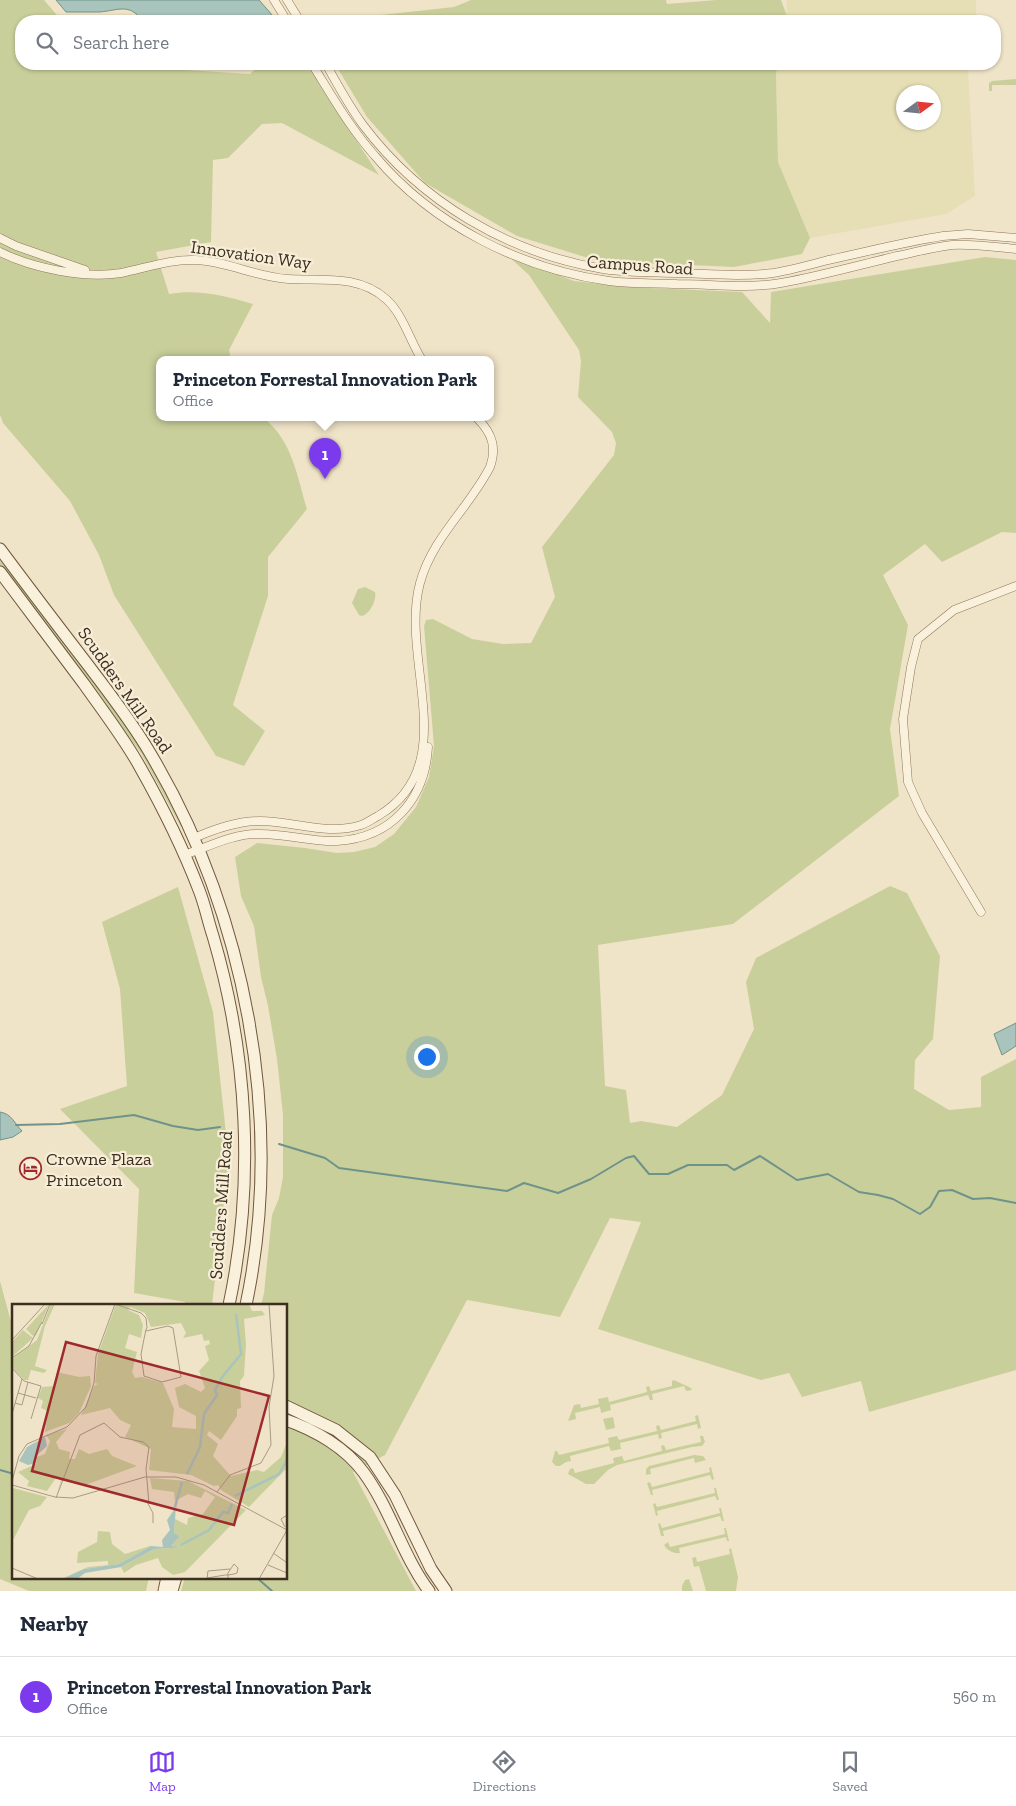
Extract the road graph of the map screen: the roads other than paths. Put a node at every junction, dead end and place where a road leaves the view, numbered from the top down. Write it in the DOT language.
graph roads {
  1 [pos="274,0"];
  2 [pos="287,0"];
  3 [pos="283,15"];
  4 [pos="296,15"];
  5 [pos="316,70"];
  6 [pos="330,70"];
  7 [pos="0,238"];
  8 [pos="1016,238"];
  9 [pos="1016,249"];
  10 [pos="29,251"];
  11 [pos="0,252"];
  12 [pos="24,263"];
  13 [pos="97,274"];
  14 [pos="420,356"];
  15 [pos="480,421"];
  16 [pos="0,549"];
  17 [pos="0,572"];
  18 [pos="1016,586"];
  19 [pos="424,723"];
  20 [pos="194,838"];
  21 [pos="199,850"];
  22 [pos="184,855"];
  23 [pos="981,912"];
  24 [pos="229,1304"];
  25 [pos="246,1304"];
  26 [pos="288,1407"];
  27 [pos="288,1421"];
  28 [pos="167,1578"];
  29 [pos="176,1578"];
  30 [pos="164,1591"];
  31 [pos="172,1591"];
  32 [pos="429,1591"];
  33 [pos="446,1591"];
  1 -- 3 [label="street"];
  2 -- 4 [label="street"];
  5 -- 9 [label="street, Campus Road"];
  6 -- 8 [label="street, Campus Road"];
  7 -- 10 [label="street, Innovation Way"];
  10 -- 12 [label="street"];
  10 -- 13 [label="street, Innovation Way"];
  11 -- 12 [label="street, Innovation Way"];
  12 -- 13 [label="street, Innovation Way"];
  13 -- 14 [label="street, Innovation Way"];
  15 -- 19 [label="street"];
  16 -- 20 [label="main road, Scudders Mill Road"];
  17 -- 22 [label="main road, Scudders Mill Road"];
  18 -- 23 [label="street"];
  19 -- 20 [label="street"];
  19 -- 21 [label="street"];
  20 -- 21 [label="main road, Scudders Mill Road"];
  21 -- 22 [label="street"];
  21 -- 25 [label="main road, Scudders Mill Road"];
  22 -- 24 [label="main road, Scudders Mill Road"];
  26 -- 33 [label="main road"];
  27 -- 32 [label="main road"];
  28 -- 30 [label="main road"];
  29 -- 31 [label="main road"];
}
